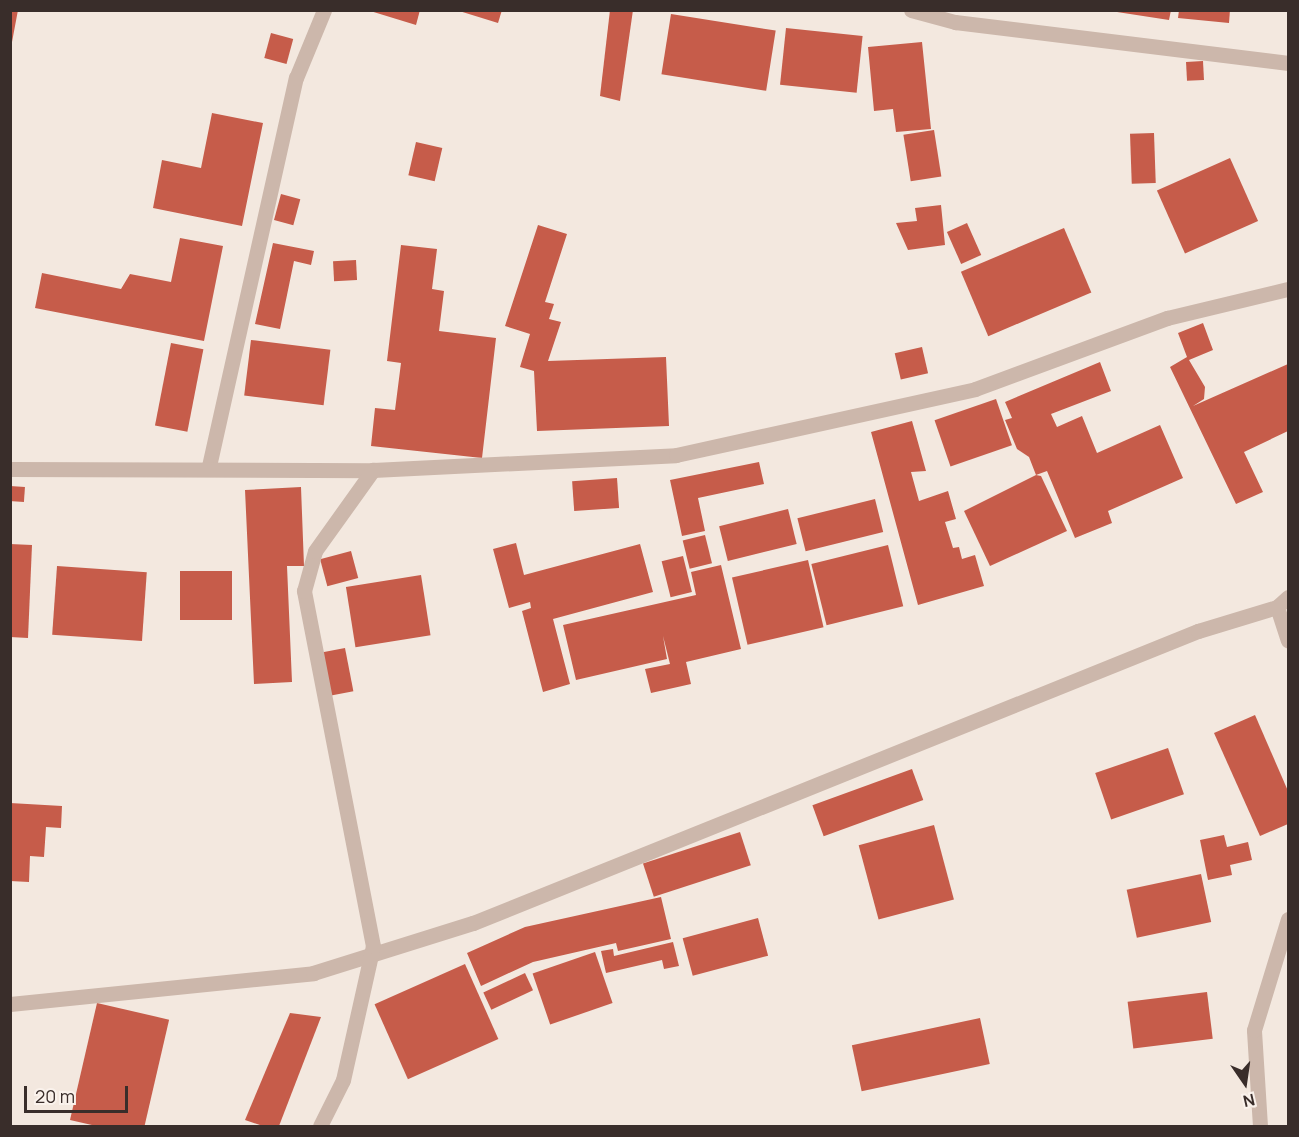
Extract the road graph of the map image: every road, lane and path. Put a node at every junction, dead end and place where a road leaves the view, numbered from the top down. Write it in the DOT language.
graph roads {
  1 [pos="324,10"];
  2 [pos="911,10"];
  3 [pos="1288,63"];
  4 [pos="1288,289"];
  5 [pos="209,466"];
  6 [pos="10,469"];
  7 [pos="374,470"];
  8 [pos="1283,602"];
  9 [pos="1288,640"];
  10 [pos="1288,919"];
  11 [pos="371,955"];
  12 [pos="10,1004"];
  13 [pos="320,1126"];
  14 [pos="1260,1126"];
  1 -- 5 [label="street"];
  2 -- 3 [label="street"];
  4 -- 7 [label="street"];
  5 -- 6 [label="street"];
  5 -- 7 [label="street"];
  7 -- 11 [label="street"];
  8 -- 9 [label="street"];
  8 -- 11 [label="street"];
  10 -- 14 [label="street"];
  11 -- 12 [label="street"];
  11 -- 13 [label="street"];
}
